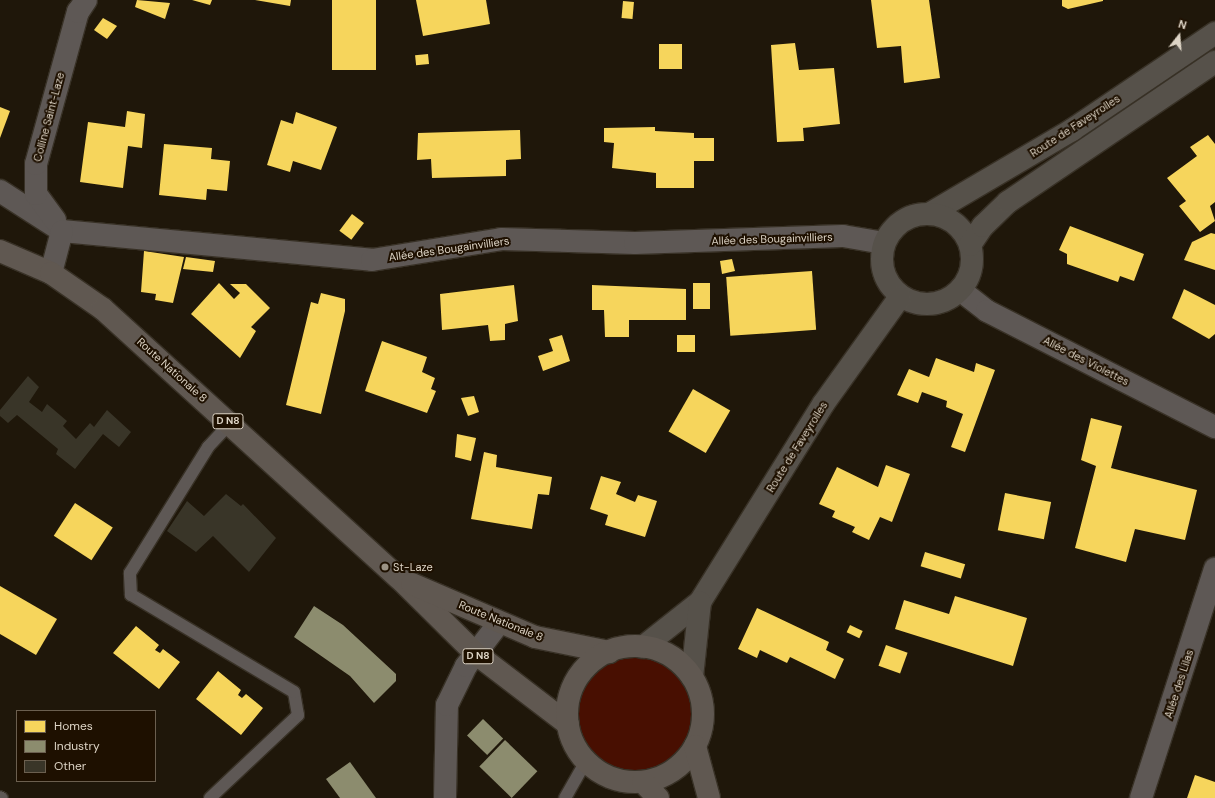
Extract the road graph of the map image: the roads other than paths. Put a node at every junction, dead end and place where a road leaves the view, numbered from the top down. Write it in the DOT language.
graph roads {
  1 [pos="86,0"];
  2 [pos="1215,33"];
  3 [pos="1215,62"];
  4 [pos="0,191"];
  5 [pos="931,213"];
  6 [pos="62,230"];
  7 [pos="884,242"];
  8 [pos="970,245"];
  9 [pos="0,251"];
  10 [pos="51,273"];
  11 [pos="960,290"];
  12 [pos="900,297"];
  13 [pos="230,423"];
  14 [pos="1215,427"];
  15 [pos="1215,569"];
  16 [pos="398,577"];
  17 [pos="700,602"];
  18 [pos="499,623"];
  19 [pos="643,647"];
  20 [pos="609,652"];
  21 [pos="475,653"];
  22 [pos="692,676"];
  23 [pos="568,724"];
  24 [pos="696,746"];
  25 [pos="586,761"];
  26 [pos="643,782"];
  27 [pos="210,798"];
  28 [pos="445,798"];
  29 [pos="564,798"];
  30 [pos="658,798"];
  31 [pos="709,798"];
  32 [pos="1141,798"];
  1 -- 6 [label="street, Colline Saint-Laze"];
  2 -- 5 [label="main road, Route de Faveyrolles"];
  3 -- 8 [label="main road"];
  4 -- 6 [label="street"];
  5 -- 7 [label="main road"];
  5 -- 8 [label="main road"];
  6 -- 7 [label="street, Allée des Bougainvilliers"];
  6 -- 10 [label="street"];
  7 -- 12 [label="main road"];
  8 -- 11 [label="main road"];
  9 -- 10 [label="main road, Route Nationale 8 / D N8"];
  10 -- 13 [label="main road, Route Nationale 8 / D N8"];
  11 -- 12 [label="main road"];
  11 -- 14 [label="street, Allée des Violettes"];
  12 -- 17 [label="main road, Route de Faveyrolles"];
  13 -- 16 [label="main road, Route Nationale 8 / D N8"];
  13 -- 27 [label="lane"];
  15 -- 32 [label="street, Allée des Lilas"];
  16 -- 18 [label="main road, Route Nationale 8 / D N8"];
  16 -- 21 [label="main road, Route Nationale 8 / D N8"];
  17 -- 19 [label="main road, Route de Faveyrolles"];
  17 -- 22 [label="main road, Route de Faveyrolles"];
  18 -- 20 [label="main road, Route Nationale 8 / D N8"];
  18 -- 21 [label="street"];
  19 -- 20 [label="main road"];
  19 -- 22 [label="main road"];
  20 -- 23 [label="main road"];
  21 -- 23 [label="main road, Route Nationale 8 / D N8"];
  21 -- 28 [label="street"];
  22 -- 24 [label="main road"];
  23 -- 25 [label="main road"];
  24 -- 26 [label="main road"];
  24 -- 31 [label="main road"];
  25 -- 26 [label="main road"];
  25 -- 29 [label="lane"];
  26 -- 30 [label="main road"];
}
